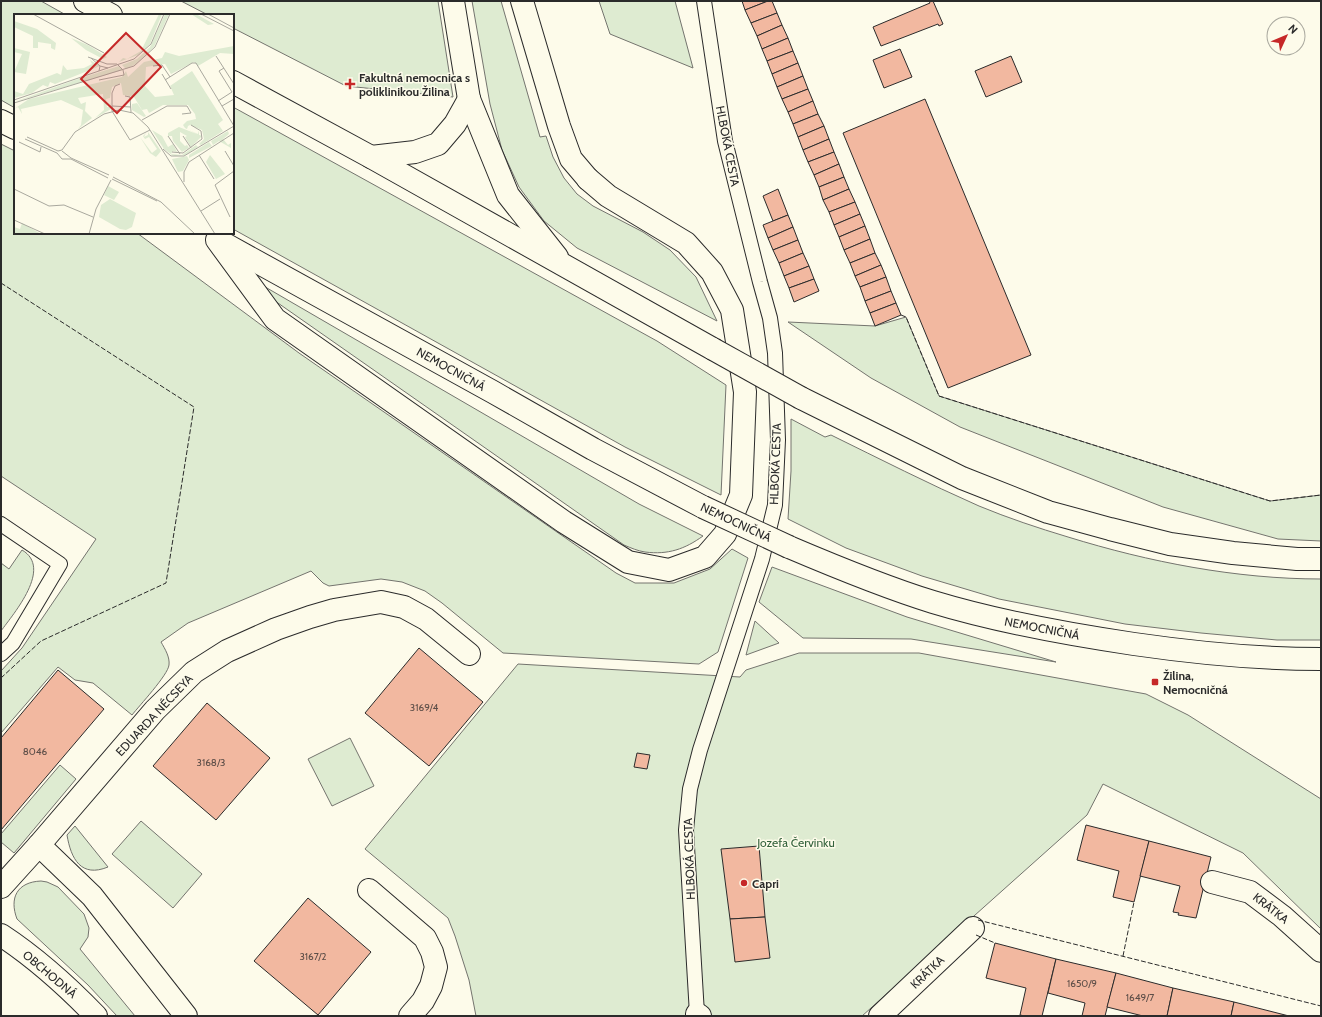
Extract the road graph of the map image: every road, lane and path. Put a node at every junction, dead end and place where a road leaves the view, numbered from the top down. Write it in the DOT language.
graph roads {
  1 [pos="85,1"];
  2 [pos="453,1"];
  3 [pos="522,1"];
  4 [pos="704,1"];
  5 [pos="108,14"];
  6 [pos="234,83"];
  7 [pos="469,98"];
  8 [pos="1,121"];
  9 [pos="14,128"];
  10 [pos="371,157"];
  11 [pos="211,236"];
  12 [pos="563,266"];
  13 [pos="1,524"];
  14 [pos="1321,559"];
  15 [pos="1,654"];
  16 [pos="469,654"];
  17 [pos="1321,659"];
  18 [pos="39,845"];
  19 [pos="1212,882"];
  20 [pos="1,887"];
  21 [pos="369,890"];
  22 [pos="973,928"];
  23 [pos="1,935"];
  24 [pos="1321,951"];
  25 [pos="698,1015"];
  26 [pos="96,1016"];
  27 [pos="186,1016"];
  28 [pos="410,1016"];
  29 [pos="880,1016"];
  1 -- 5 [label="main road"];
  2 -- 7 [label="main road"];
  3 -- 11 [label="main road"];
  4 -- 25 [label="lane, HLBOKÁ CESTA"];
  6 -- 10 [label="main road"];
  7 -- 10 [label="main road"];
  7 -- 12 [label="main road"];
  8 -- 9 [label="main road"];
  10 -- 12 [label="main road"];
  11 -- 17 [label="main road, NEMOCNIČNÁ, bridge"];
  12 -- 14 [label="main road, bridge"];
  13 -- 15 [label="lane"];
  16 -- 18 [label="main road, EDUARDA NÉCSEYA"];
  18 -- 20 [label="main road, EDUARDA NÉCSEYA"];
  18 -- 27 [label="main road"];
  19 -- 24 [label="main road, KRÁTKA"];
  21 -- 28 [label="main road"];
  22 -- 29 [label="main road, KRÁTKA"];
  23 -- 26 [label="main road, OBCHODNÁ"];
}
